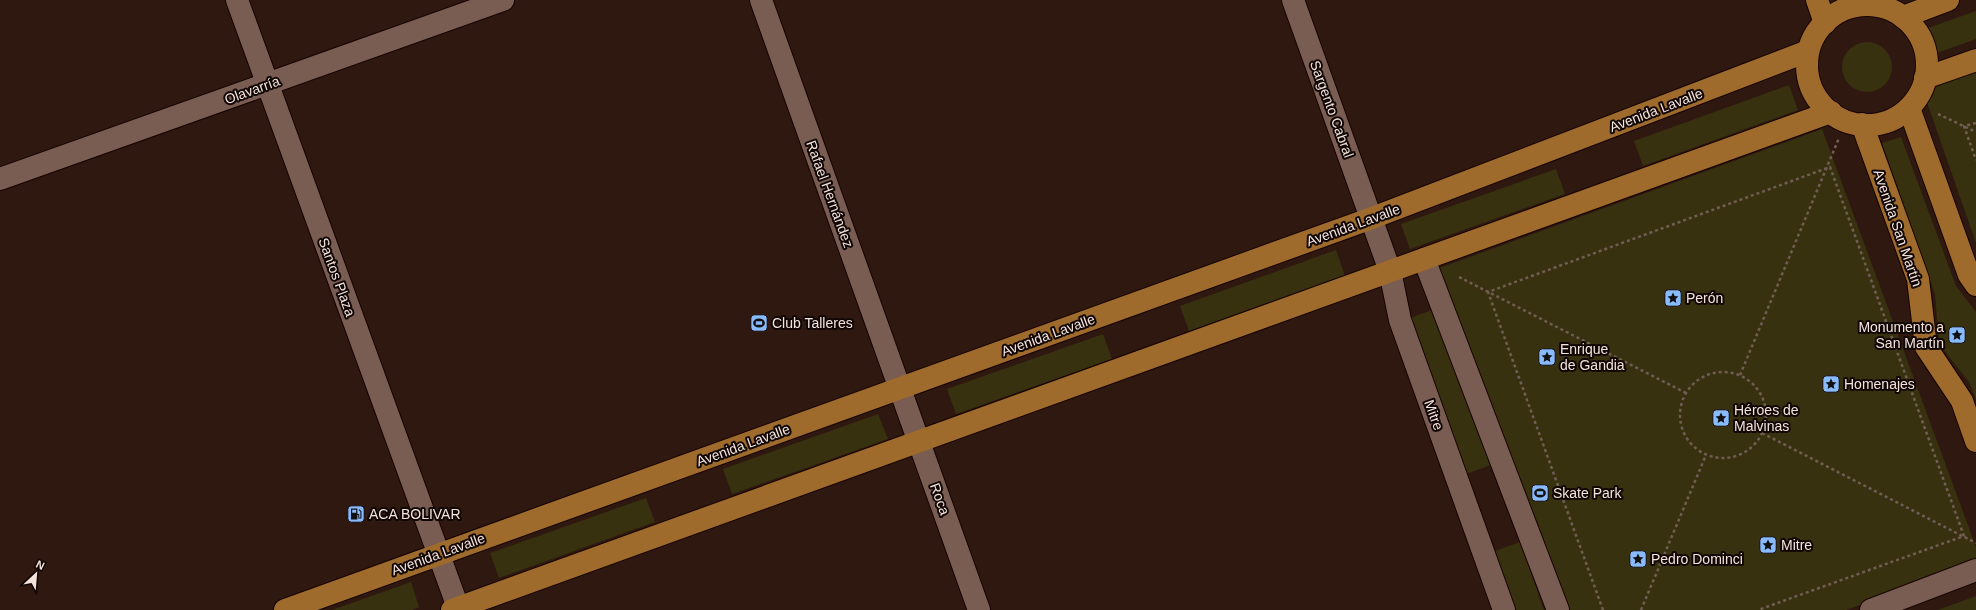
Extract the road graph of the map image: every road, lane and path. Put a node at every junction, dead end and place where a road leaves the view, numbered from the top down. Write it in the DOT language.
graph roads {
  1 [pos="237,0"];
  2 [pos="503,0"];
  3 [pos="761,0"];
  4 [pos="1293,0"];
  5 [pos="1817,0"];
  6 [pos="1948,0"];
  7 [pos="1877,3"];
  8 [pos="1903,17"];
  9 [pos="1825,23"];
  10 [pos="1808,52"];
  11 [pos="1976,60"];
  12 [pos="1926,78"];
  13 [pos="267,84"];
  14 [pos="1911,105"];
  15 [pos="1846,119"];
  16 [pos="1976,123"];
  17 [pos="1964,126"];
  18 [pos="1976,132"];
  19 [pos="1976,160"];
  20 [pos="1826,168"];
  21 [pos="0,179"];
  22 [pos="1372,218"];
  23 [pos="1424,259"];
  24 [pos="1390,271"];
  25 [pos="1976,285"];
  26 [pos="1488,292"];
  27 [pos="1740,375"];
  28 [pos="900,388"];
  29 [pos="1686,393"];
  30 [pos="1762,433"];
  31 [pos="1976,440"];
  32 [pos="919,442"];
  33 [pos="1706,454"];
  34 [pos="1964,536"];
  35 [pos="1976,543"];
  36 [pos="438,554"];
  37 [pos="1976,570"];
  38 [pos="456,609"];
  39 [pos="285,610"];
  40 [pos="979,610"];
  41 [pos="1504,610"];
  42 [pos="1558,610"];
  43 [pos="1603,610"];
  44 [pos="1641,610"];
  45 [pos="1758,610"];
  46 [pos="1871,610"];
  1 -- 13 [label="street, Santos Plaza"];
  2 -- 13 [label="street, Olavarría"];
  3 -- 28 [label="street, Rafael Hernández"];
  4 -- 22 [label="street, Sargento Cabral"];
  5 -- 9 [label="main road"];
  6 -- 8 [label="main road"];
  7 -- 8 [label="main road"];
  7 -- 9 [label="main road"];
  8 -- 12 [label="main road"];
  9 -- 10 [label="main road"];
  10 -- 15 [label="main road"];
  10 -- 22 [label="main road, Avenida Lavalle"];
  11 -- 12 [label="main road"];
  12 -- 14 [label="main road"];
  13 -- 21 [label="street, Olavarría"];
  13 -- 36 [label="street, Santos Plaza"];
  14 -- 15 [label="main road"];
  14 -- 17 [label="path"];
  14 -- 25 [label="main road"];
  15 -- 20 [label="path"];
  15 -- 23 [label="main road"];
  15 -- 31 [label="main road, Avenida San Martín"];
  16 -- 17 [label="path"];
  17 -- 18 [label="path"];
  17 -- 19 [label="path"];
  20 -- 26 [label="path"];
  20 -- 27 [label="path"];
  20 -- 34 [label="path"];
  22 -- 24 [label="street, Mitre"];
  22 -- 28 [label="main road, Avenida Lavalle"];
  23 -- 24 [label="main road"];
  23 -- 26 [label="path"];
  23 -- 42 [label="street"];
  24 -- 32 [label="main road"];
  24 -- 41 [label="street, Mitre"];
  26 -- 29 [label="path"];
  26 -- 43 [label="path"];
  27 -- 29 [label="path"];
  27 -- 30 [label="path"];
  28 -- 32 [label="street, Roca"];
  28 -- 36 [label="main road, Avenida Lavalle"];
  29 -- 33 [label="path"];
  30 -- 33 [label="path"];
  30 -- 34 [label="path"];
  32 -- 38 [label="main road"];
  32 -- 40 [label="street, Roca"];
  33 -- 44 [label="path"];
  34 -- 35 [label="path"];
  34 -- 45 [label="path"];
  36 -- 38 [label="street, Santos Plaza"];
  36 -- 39 [label="main road, Avenida Lavalle"];
  37 -- 46 [label="street"];
}
